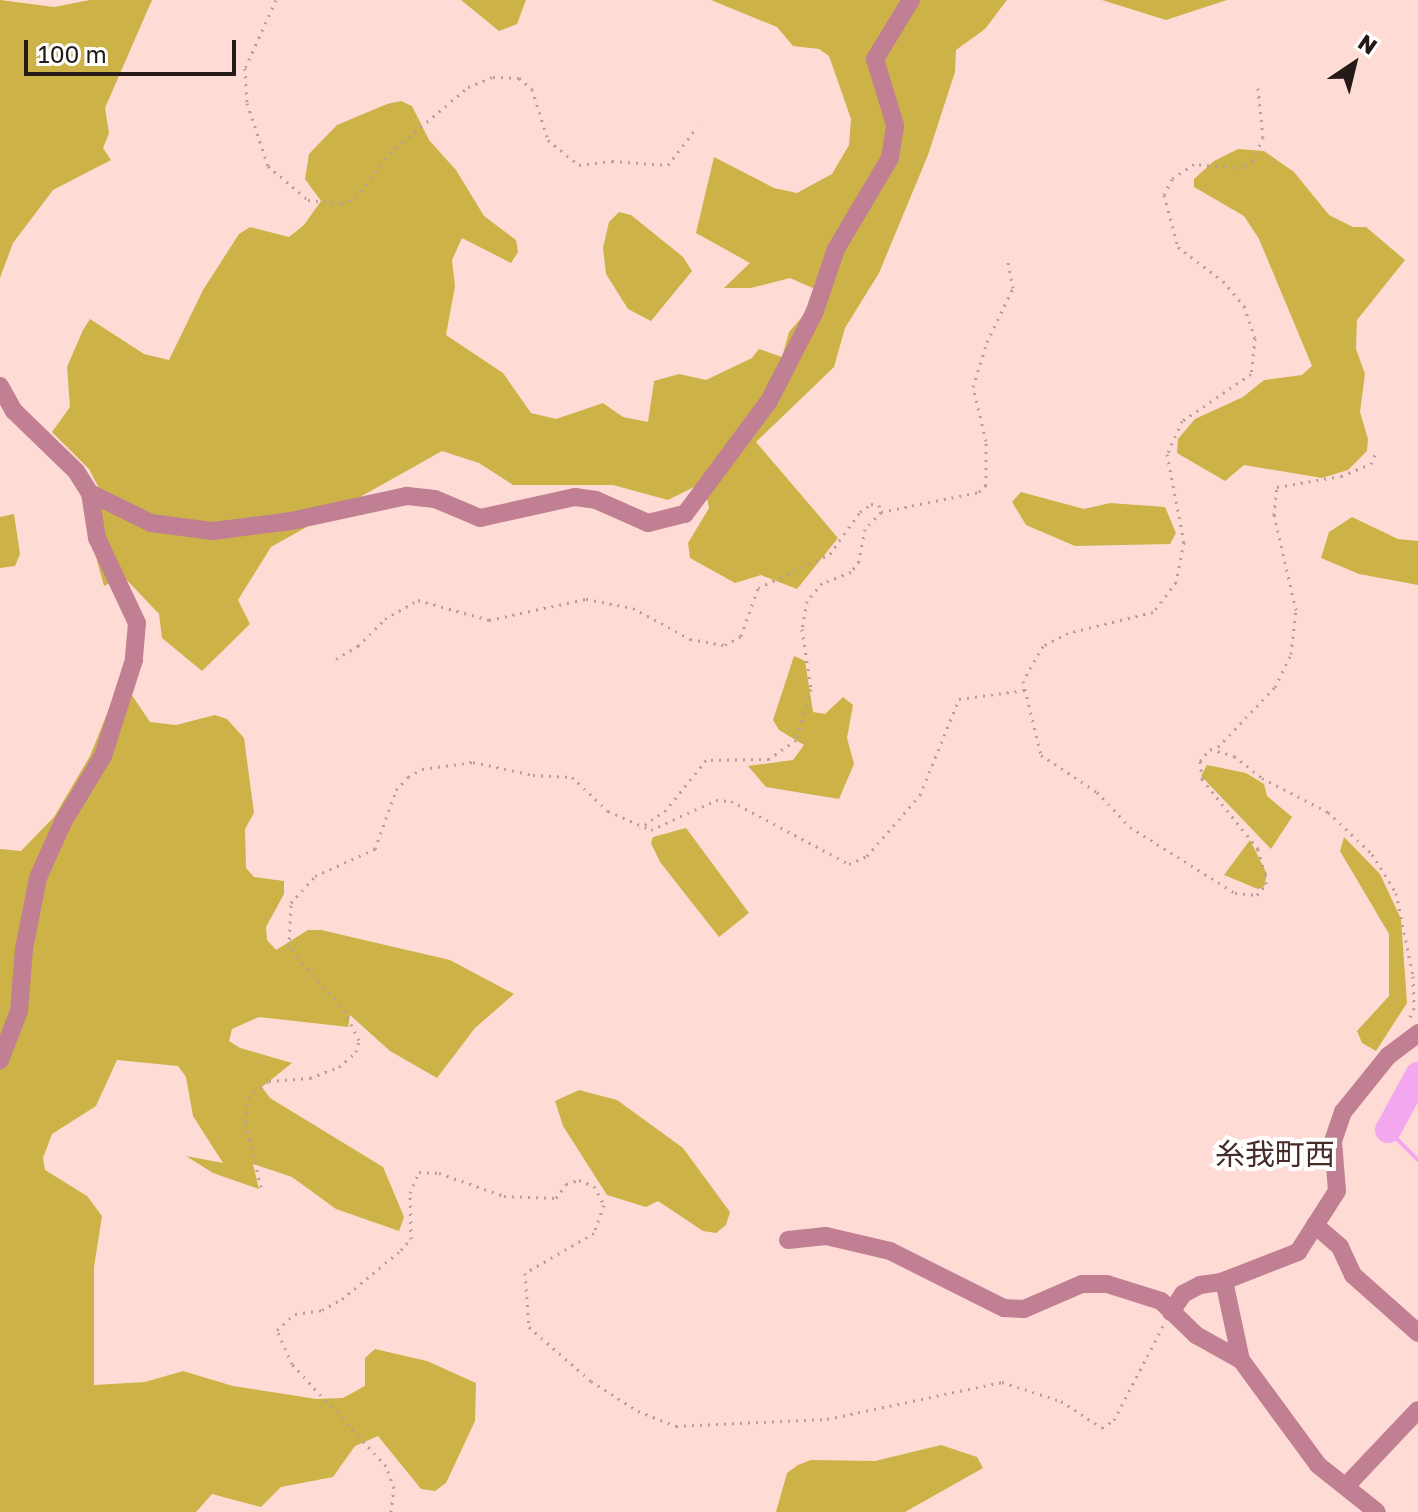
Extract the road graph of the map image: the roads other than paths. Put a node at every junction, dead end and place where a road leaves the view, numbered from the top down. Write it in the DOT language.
graph roads {
  1 [pos="911,0"];
  2 [pos="0,386"];
  3 [pos="90,493"];
  4 [pos="1412,1028"];
  5 [pos="0,1060"];
  6 [pos="1315,1225"];
  7 [pos="788,1240"];
  8 [pos="1224,1281"];
  9 [pos="1171,1312"];
  10 [pos="1418,1333"];
  11 [pos="1241,1360"];
  12 [pos="1418,1410"];
  13 [pos="1347,1485"];
  14 [pos="1377,1512"];
  1 -- 3 [label="street"];
  2 -- 3 [label="street"];
  3 -- 5 [label="street"];
  4 -- 6 [label="street"];
  6 -- 8 [label="street"];
  6 -- 10 [label="street"];
  7 -- 9 [label="street"];
  8 -- 9 [label="street"];
  8 -- 11 [label="street"];
  9 -- 11 [label="street"];
  11 -- 13 [label="street"];
  12 -- 13 [label="street"];
  13 -- 14 [label="street"];
}
